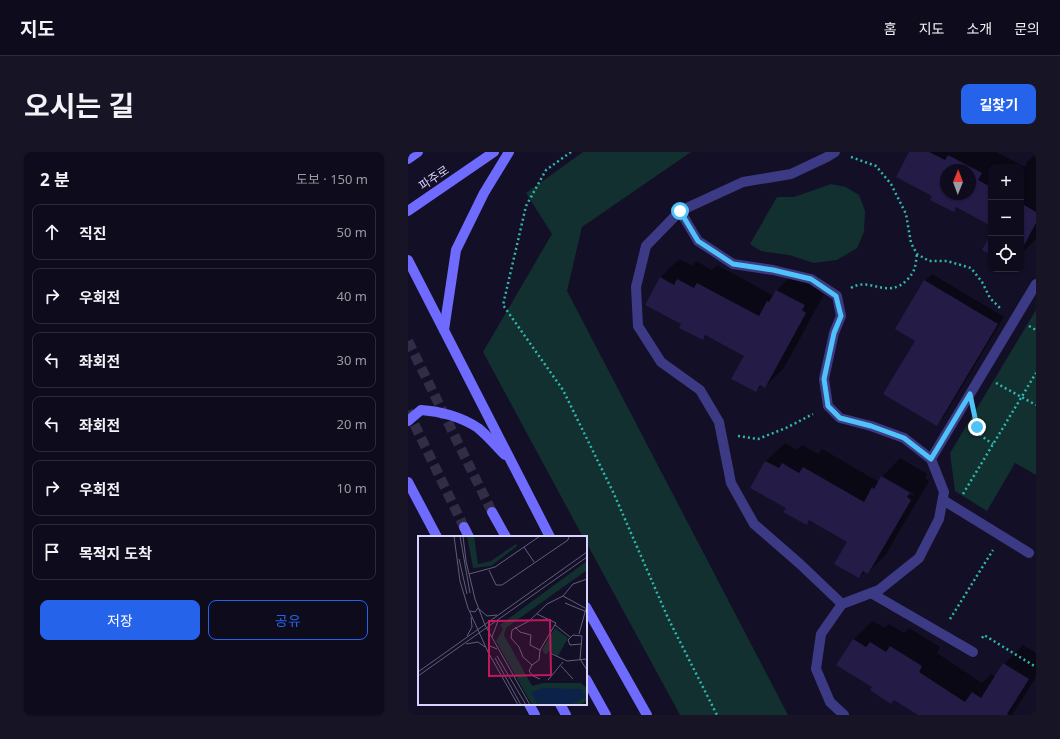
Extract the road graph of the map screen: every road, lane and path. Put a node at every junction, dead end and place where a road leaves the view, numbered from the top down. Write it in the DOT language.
graph roads {
  1 [pos="418,152"];
  2 [pos="494,152"];
  3 [pos="509,152"];
  4 [pos="571,152"];
  5 [pos="835,152"];
  6 [pos="847,155"];
  7 [pos="408,158"];
  8 [pos="408,211"];
  9 [pos="680,211"];
  10 [pos="917,254"];
  11 [pos="408,260"];
  12 [pos="1036,284"];
  13 [pos="836,296"];
  14 [pos="1016,318"];
  15 [pos="444,330"];
  16 [pos="1036,330"];
  17 [pos="1036,372"];
  18 [pos="982,375"];
  19 [pos="970,394"];
  20 [pos="1021,397"];
  21 [pos="1036,405"];
  22 [pos="828,406"];
  23 [pos="408,421"];
  24 [pos="722,434"];
  25 [pos="993,444"];
  26 [pos="931,459"];
  27 [pos="512,462"];
  28 [pos="408,482"];
  29 [pos="943,500"];
  30 [pos="955,508"];
  31 [pos="492,512"];
  32 [pos="464,527"];
  33 [pos="436,536"];
  34 [pos="468,536"];
  35 [pos="505,536"];
  36 [pos="549,536"];
  37 [pos="1001,536"];
  38 [pos="1029,553"];
  39 [pos="871,592"];
  40 [pos="842,604"];
  41 [pos="587,609"];
  42 [pos="941,634"];
  43 [pos="973,652"];
  44 [pos="1036,667"];
  45 [pos="587,681"];
  46 [pos="530,705"];
  47 [pos="561,705"];
  48 [pos="535,715"];
  49 [pos="566,715"];
  50 [pos="606,715"];
  51 [pos="647,715"];
  52 [pos="717,715"];
  53 [pos="844,715"];
  1 -- 7 [label="main road"];
  2 -- 8 [label="main road, 파주로"];
  3 -- 15 [label="main road"];
  4 -- 52 [label="path"];
  5 -- 9 [label="street"];
  6 -- 10 [label="path"];
  9 -- 13 [label="street"];
  9 -- 24 [label="street"];
  10 -- 13 [label="path"];
  10 -- 14 [label="path"];
  11 -- 15 [label="main road"];
  12 -- 14 [label="street"];
  13 -- 22 [label="street"];
  14 -- 16 [label="path"];
  14 -- 18 [label="street"];
  15 -- 27 [label="main road"];
  17 -- 20 [label="path"];
  18 -- 19 [label="street"];
  18 -- 20 [label="path"];
  19 -- 25 [label="path"];
  19 -- 26 [label="street"];
  20 -- 21 [label="path"];
  20 -- 25 [label="path"];
  22 -- 24 [label="path"];
  22 -- 26 [label="street"];
  23 -- 27 [label="main road"];
  24 -- 40 [label="street"];
  25 -- 30 [label="path"];
  26 -- 29 [label="street"];
  27 -- 36 [label="main road"];
  28 -- 33 [label="main road"];
  29 -- 30 [label="street"];
  29 -- 39 [label="street"];
  30 -- 37 [label="street"];
  31 -- 35 [label="main road"];
  32 -- 34 [label="main road"];
  37 -- 38 [label="street"];
  37 -- 42 [label="path"];
  39 -- 40 [label="street"];
  39 -- 42 [label="street"];
  40 -- 53 [label="street"];
  41 -- 51 [label="main road"];
  42 -- 43 [label="street"];
  43 -- 44 [label="path"];
  45 -- 50 [label="main road"];
  46 -- 48 [label="main road"];
  47 -- 49 [label="main road"];
}
